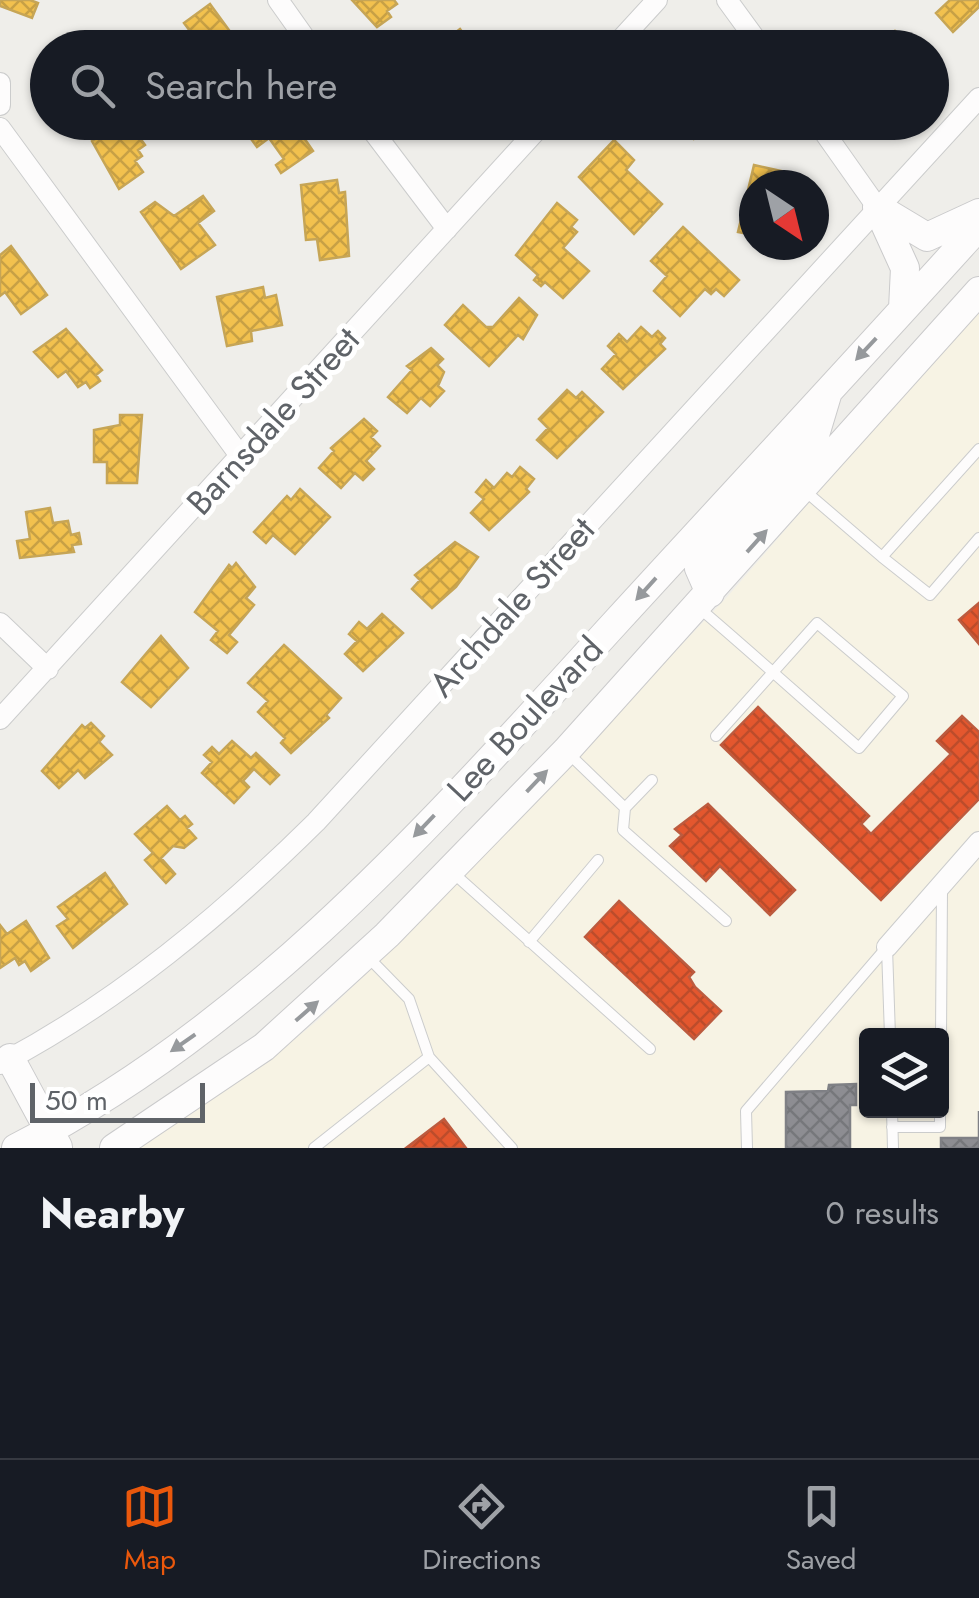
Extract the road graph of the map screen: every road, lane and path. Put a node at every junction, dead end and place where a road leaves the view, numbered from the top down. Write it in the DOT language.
graph roads {
  1 [pos="278,0"];
  2 [pos="657,0"];
  3 [pos="726,0"];
  4 [pos="299,30"];
  5 [pos="630,30"];
  6 [pos="748,30"];
  7 [pos="0,83"];
  8 [pos="979,98"];
  9 [pos="0,106"];
  10 [pos="0,128"];
  11 [pos="949,130"];
  12 [pos="380,140"];
  13 [pos="528,140"];
  14 [pos="830,140"];
  15 [pos="940,140"];
  16 [pos="877,208"];
  17 [pos="979,213"];
  18 [pos="979,226"];
  19 [pos="447,230"];
  20 [pos="979,291"];
  21 [pos="904,308"];
  22 [pos="828,389"];
  23 [pos="979,449"];
  24 [pos="241,457"];
  25 [pos="803,490"];
  26 [pos="979,538"];
  27 [pos="882,557"];
  28 [pos="704,600"];
  29 [pos="0,623"];
  30 [pos="48,670"];
  31 [pos="773,673"];
  32 [pos="0,718"];
  33 [pos="716,736"];
  34 [pos="566,751"];
  35 [pos="652,780"];
  36 [pos="626,808"];
  37 [pos="979,842"];
  38 [pos="598,860"];
  39 [pos="450,870"];
  40 [pos="942,884"];
  41 [pos="726,921"];
  42 [pos="530,942"];
  43 [pos="887,947"];
  44 [pos="366,955"];
  45 [pos="890,1028"];
  46 [pos="941,1028"];
  47 [pos="650,1048"];
  48 [pos="429,1057"];
  49 [pos="5,1061"];
  50 [pos="892,1118"];
  51 [pos="940,1118"];
  52 [pos="892,1127"];
  53 [pos="54,1140"];
  54 [pos="16,1148"];
  55 [pos="114,1148"];
  56 [pos="314,1148"];
  57 [pos="512,1148"];
  58 [pos="747,1148"];
  59 [pos="893,1148"];
  1 -- 4 [label="street"];
  2 -- 5 [label="street"];
  3 -- 6 [label="street"];
  7 -- 9 [label="street"];
  8 -- 11 [label="street, Archdale Street"];
  10 -- 24 [label="street"];
  12 -- 19 [label="street"];
  13 -- 19 [label="street, Barnsdale Street"];
  14 -- 16 [label="street"];
  15 -- 16 [label="street, Archdale Street"];
  16 -- 17 [label="main road"];
  16 -- 21 [label="main road"];
  16 -- 49 [label="street, Archdale Street"];
  18 -- 21 [label="main road, Lee Boulevard"];
  19 -- 24 [label="street, Barnsdale Street"];
  20 -- 25 [label="main road, Lee Boulevard"];
  21 -- 22 [label="main road, Lee Boulevard, one-way"];
  22 -- 28 [label="main road"];
  22 -- 53 [label="main road, Lee Boulevard, one-way"];
  23 -- 27 [label="lane"];
  24 -- 30 [label="street, Barnsdale Street"];
  25 -- 27 [label="lane"];
  28 -- 25 [label="main road, Lee Boulevard, one-way"];
  26 -- 27 [label="lane"];
  28 -- 31 [label="lane"];
  28 -- 34 [label="main road, Lee Boulevard"];
  29 -- 30 [label="street"];
  30 -- 32 [label="street, Barnsdale Street"];
  31 -- 31 [label="lane"];
  31 -- 33 [label="lane"];
  34 -- 36 [label="lane"];
  39 -- 34 [label="main road, Lee Boulevard, one-way"];
  35 -- 36 [label="lane"];
  36 -- 41 [label="lane"];
  37 -- 40 [label="street"];
  38 -- 42 [label="lane"];
  39 -- 42 [label="lane"];
  39 -- 44 [label="main road, Lee Boulevard"];
  40 -- 43 [label="street"];
  40 -- 46 [label="lane"];
  42 -- 47 [label="lane"];
  43 -- 45 [label="lane"];
  43 -- 58 [label="lane"];
  44 -- 48 [label="lane"];
  55 -- 44 [label="main road, Lee Boulevard, one-way"];
  48 -- 56 [label="lane"];
  48 -- 57 [label="lane"];
  49 -- 53 [label="main road"];
  50 -- 52 [label="lane"];
  51 -- 52 [label="lane"];
  52 -- 59 [label="lane"];
  53 -- 54 [label="main road, Lee Boulevard"];
}
